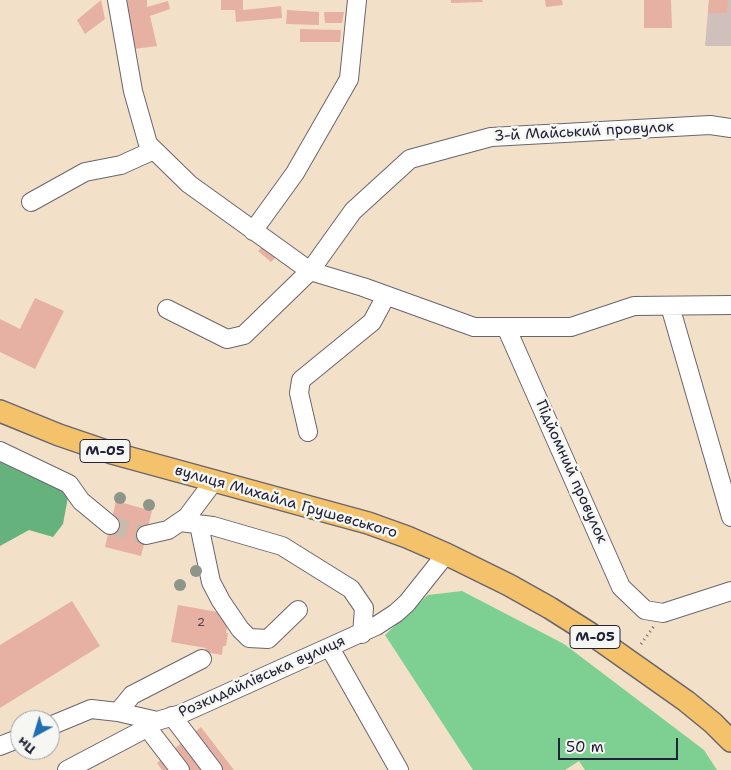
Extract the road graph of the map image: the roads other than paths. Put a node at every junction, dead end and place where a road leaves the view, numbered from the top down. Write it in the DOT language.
graph roads {
  1 [pos="117,0"];
  2 [pos="357,0"];
  3 [pos="731,128"];
  4 [pos="154,150"];
  5 [pos="31,202"];
  6 [pos="253,231"];
  7 [pos="310,271"];
  8 [pos="386,296"];
  9 [pos="731,305"];
  10 [pos="670,306"];
  11 [pos="167,310"];
  12 [pos="506,327"];
  13 [pos="0,411"];
  14 [pos="308,432"];
  15 [pos="0,451"];
  16 [pos="214,481"];
  17 [pos="731,517"];
  18 [pos="180,522"];
  19 [pos="110,525"];
  20 [pos="200,525"];
  21 [pos="146,535"];
  22 [pos="446,554"];
  23 [pos="731,591"];
  24 [pos="298,610"];
  25 [pos="362,634"];
  26 [pos="330,648"];
  27 [pos="202,659"];
  28 [pos="172,716"];
  29 [pos="132,718"];
  30 [pos="60,722"];
  31 [pos="731,741"];
  32 [pos="67,770"];
  33 [pos="167,770"];
  34 [pos="180,770"];
  35 [pos="213,770"];
  36 [pos="399,770"];
  1 -- 4 [label="street"];
  2 -- 6 [label="street"];
  3 -- 7 [label="street, 3-й Майський провулок"];
  4 -- 5 [label="street"];
  4 -- 6 [label="street"];
  6 -- 7 [label="street"];
  7 -- 8 [label="street"];
  7 -- 11 [label="street, 3-й Майський провулок"];
  8 -- 12 [label="street"];
  8 -- 14 [label="street"];
  9 -- 10 [label="street"];
  10 -- 12 [label="street"];
  10 -- 17 [label="street"];
  12 -- 23 [label="street, Підйомний провулок"];
  13 -- 16 [label="main road, вулиця Михайла Грушевського / М-05"];
  15 -- 19 [label="street"];
  16 -- 18 [label="street"];
  16 -- 22 [label="main road, вулиця Михайла Грушевського / М-05"];
  18 -- 20 [label="street"];
  18 -- 21 [label="street"];
  20 -- 24 [label="street"];
  20 -- 25 [label="street"];
  22 -- 25 [label="street, Розкидайлівська вулиця"];
  22 -- 31 [label="main road, вулиця Михайла Грушевського / М-05"];
  25 -- 26 [label="street, Розкидайлівська вулиця"];
  26 -- 28 [label="street, Розкидайлівська вулиця"];
  26 -- 36 [label="street"];
  27 -- 29 [label="street"];
  28 -- 29 [label="street, Розкидайлівська вулиця"];
  28 -- 35 [label="street"];
  29 -- 30 [label="street, Розкидайлівська вулиця"];
  29 -- 32 [label="street"];
  29 -- 33 [label="street"];
  29 -- 34 [label="street"];
}
